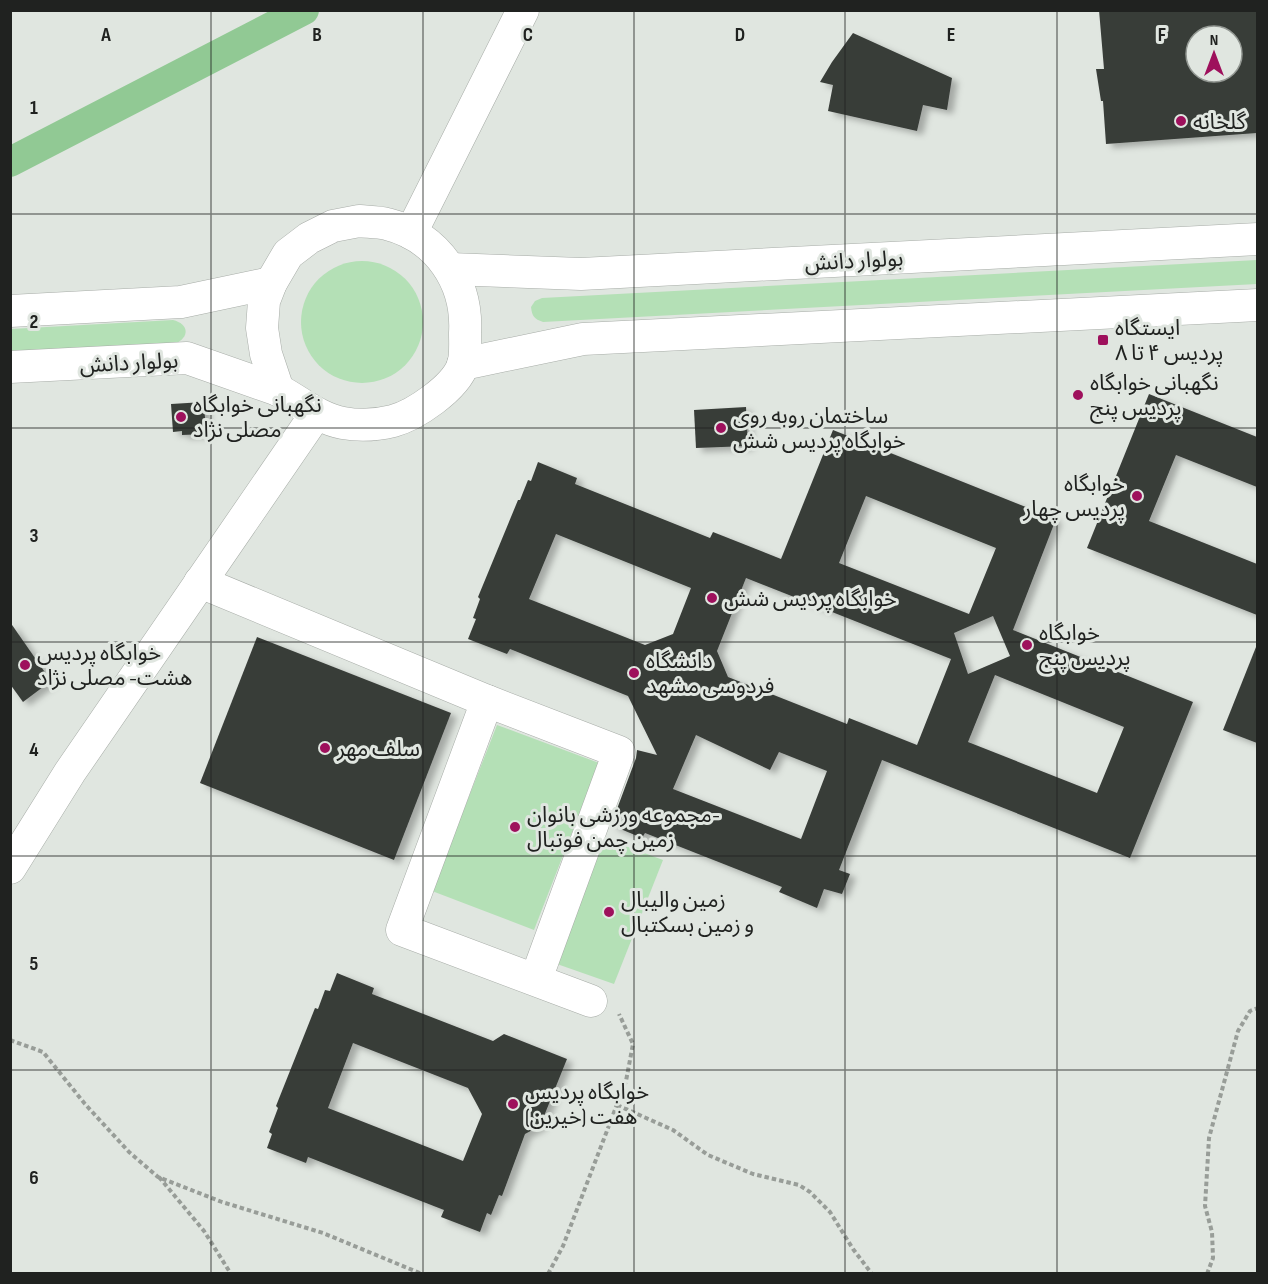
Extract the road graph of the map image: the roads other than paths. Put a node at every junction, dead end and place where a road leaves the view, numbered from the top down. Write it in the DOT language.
graph roads {
  1 [pos="524,10"];
  2 [pos="411,233"];
  3 [pos="1257,239"];
  4 [pos="450,269"];
  5 [pos="271,283"];
  6 [pos="1257,305"];
  7 [pos="10,311"];
  8 [pos="464,364"];
  9 [pos="10,367"];
  10 [pos="278,390"];
  11 [pos="316,414"];
  12 [pos="200,582"];
  13 [pos="487,701"];
  14 [pos="10,868"];
  15 [pos="536,979"];
  16 [pos="591,1001"];
  1 -- 2 [label="lane"];
  2 -- 4 [label="lane"];
  2 -- 5 [label="lane"];
  3 -- 4 [label="lane, بولوار دانش"];
  4 -- 8 [label="lane"];
  5 -- 7 [label="lane"];
  5 -- 10 [label="lane"];
  6 -- 8 [label="lane"];
  8 -- 11 [label="lane"];
  9 -- 10 [label="lane, بولوار دانش"];
  10 -- 11 [label="lane"];
  11 -- 12 [label="lane"];
  12 -- 13 [label="lane"];
  12 -- 14 [label="lane"];
  13 -- 15 [label="lane"];
  13 -- 15 [label="lane"];
  15 -- 16 [label="lane"];
}
